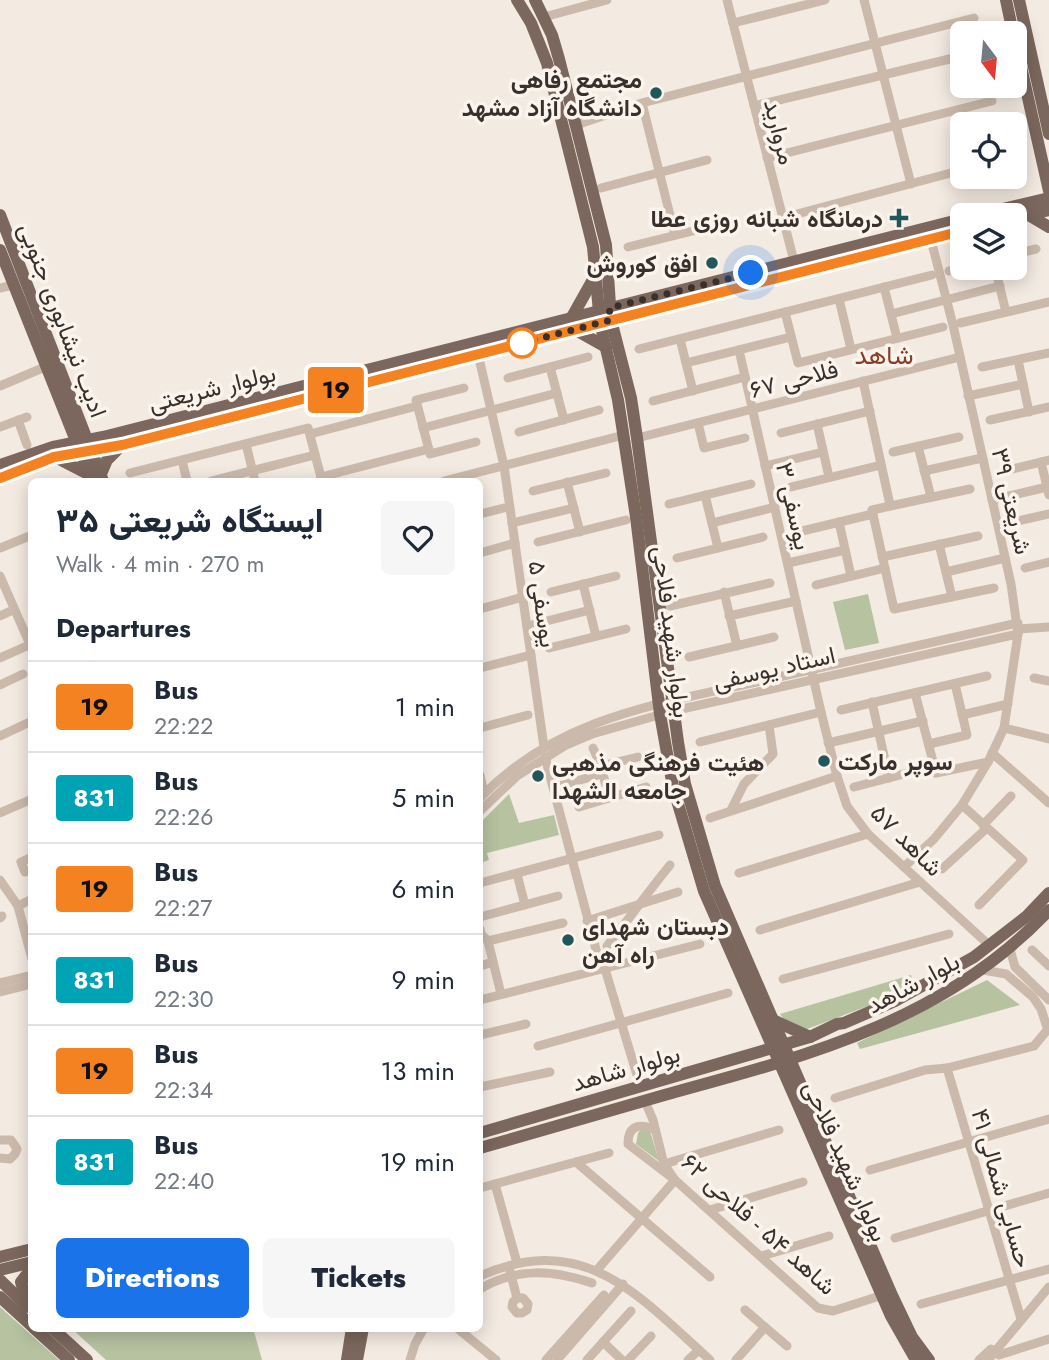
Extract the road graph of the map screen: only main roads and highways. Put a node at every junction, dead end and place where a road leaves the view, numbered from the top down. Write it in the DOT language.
graph roads {
  1 [pos="517,0"];
  2 [pos="535,0"];
  3 [pos="1006,0"];
  4 [pos="1019,0"];
  5 [pos="1010,21"];
  6 [pos="1027,93"];
  7 [pos="1049,134"];
  8 [pos="1044,168"];
  9 [pos="1049,191"];
  10 [pos="1049,198"];
  11 [pos="1027,203"];
  12 [pos="1027,209"];
  13 [pos="1049,210"];
  14 [pos="1027,212"];
  15 [pos="0,215"];
  16 [pos="1027,215"];
  17 [pos="600,216"];
  18 [pos="586,220"];
  19 [pos="950,222"];
  20 [pos="1049,228"];
  21 [pos="950,234"];
  22 [pos="0,250"];
  23 [pos="795,267"];
  24 [pos="602,271"];
  25 [pos="6,286"];
  26 [pos="638,302"];
  27 [pos="605,315"];
  28 [pos="632,315"];
  29 [pos="573,323"];
  30 [pos="611,344"];
  31 [pos="84,445"];
  32 [pos="122,445"];
  33 [pos="54,457"];
  34 [pos="0,465"];
  35 [pos="0,478"];
  36 [pos="97,478"];
  37 [pos="666,708"];
  38 [pos="1049,893"];
  39 [pos="1049,910"];
  40 [pos="775,1021"];
  41 [pos="765,1032"];
  42 [pos="810,1037"];
  43 [pos="778,1046"];
  44 [pos="757,1052"];
  45 [pos="785,1061"];
  46 [pos="483,1132"];
  47 [pos="483,1148"];
  48 [pos="0,1248"];
  49 [pos="28,1248"];
  50 [pos="28,1249"];
  51 [pos="0,1257"];
  52 [pos="28,1263"];
  53 [pos="0,1270"];
  54 [pos="28,1272"];
  55 [pos="0,1280"];
  56 [pos="887,1294"];
  57 [pos="0,1298"];
  58 [pos="28,1304"];
  59 [pos="28,1306"];
  60 [pos="28,1323"];
  61 [pos="38,1332"];
  62 [pos="56,1332"];
  63 [pos="351,1332"];
  64 [pos="362,1332"];
  65 [pos="69,1360"];
  66 [pos="88,1360"];
  67 [pos="347,1360"];
  68 [pos="357,1360"];
  69 [pos="916,1360"];
  70 [pos="929,1360"];
  1 -- 18 [label="main road, بولوار شهید فلاحی"];
  2 -- 17 [label="main road, بولوار شهید فلاحی"];
  3 -- 5 [label="main road"];
  4 -- 7 [label="main road"];
  6 -- 8 [label="main road"];
  8 -- 9 [label="main road"];
  8 -- 11 [label="main road"];
  10 -- 12 [label="main road"];
  13 -- 14 [label="main road"];
  15 -- 31 [label="main road, ادیب نیشابوری جنوبی"];
  16 -- 20 [label="main road"];
  17 -- 18 [label="main road"];
  17 -- 24 [label="main road, بولوار شهید فلاحی"];
  18 -- 24 [label="main road, بولوار شهید فلاحی"];
  19 -- 23 [label="main road"];
  21 -- 23 [label="main road"];
  22 -- 25 [label="main road, ادیب نیشابوری جنوبی"];
  23 -- 26 [label="main road"];
  23 -- 28 [label="main road, بولوار شریعتی"];
  24 -- 26 [label="main road"];
  24 -- 27 [label="main road, بولوار شهید فلاحی"];
  24 -- 29 [label="main road"];
  25 -- 31 [label="main road, ادیب نیشابوری جنوبی"];
  26 -- 27 [label="main road"];
  27 -- 28 [label="main road, بولوار شریعتی"];
  27 -- 29 [label="main road, بولوار شریعتی"];
  27 -- 30 [label="main road, بولوار شهید فلاحی"];
  28 -- 30 [label="main road"];
  29 -- 30 [label="main road"];
  29 -- 31 [label="main road, بولوار شریعتی"];
  29 -- 32 [label="main road, بولوار شریعتی"];
  30 -- 37 [label="main road, بولوار شهید فلاحی"];
  30 -- 37 [label="main road, بولوار شهید فلاحی"];
  31 -- 32 [label="main road, بولوار شریعتی"];
  31 -- 33 [label="main road, بولوار شریعتی"];
  31 -- 34 [label="main road, بولوار شریعتی"];
  31 -- 36 [label="main road"];
  32 -- 36 [label="main road"];
  33 -- 35 [label="main road, بولوار شریعتی"];
  33 -- 36 [label="main road"];
  37 -- 40 [label="main road, بولوار شهید فلاحی"];
  37 -- 41 [label="main road, بولوار شهید فلاحی"];
  38 -- 42 [label="main road, بلوار شاهد"];
  39 -- 45 [label="main road, بلوار شاهد"];
  40 -- 42 [label="main road"];
  40 -- 43 [label="main road, بولوار شهید فلاحی"];
  41 -- 43 [label="main road, بولوار شهید فلاحی"];
  41 -- 44 [label="main road"];
  42 -- 43 [label="main road, بلوار شاهد"];
  43 -- 44 [label="main road, بولوار شاهد"];
  43 -- 45 [label="main road, بولوار شهید فلاحی"];
  44 -- 46 [label="main road, بولوار شاهد"];
  45 -- 47 [label="main road, بولوار شاهد"];
  45 -- 56 [label="main road, بولوار شهید فلاحی"];
  48 -- 49 [label="main road"];
  50 -- 51 [label="main road"];
  52 -- 53 [label="main road"];
  54 -- 58 [label="main road"];
  55 -- 59 [label="main road"];
  56 -- 69 [label="main road, بولوار شهید فلاحی"];
  56 -- 70 [label="main road, بولوار شهید فلاحی"];
  57 -- 60 [label="main road"];
  61 -- 65 [label="main road"];
  62 -- 66 [label="main road"];
  63 -- 67 [label="main road"];
  64 -- 68 [label="main road"];
}
